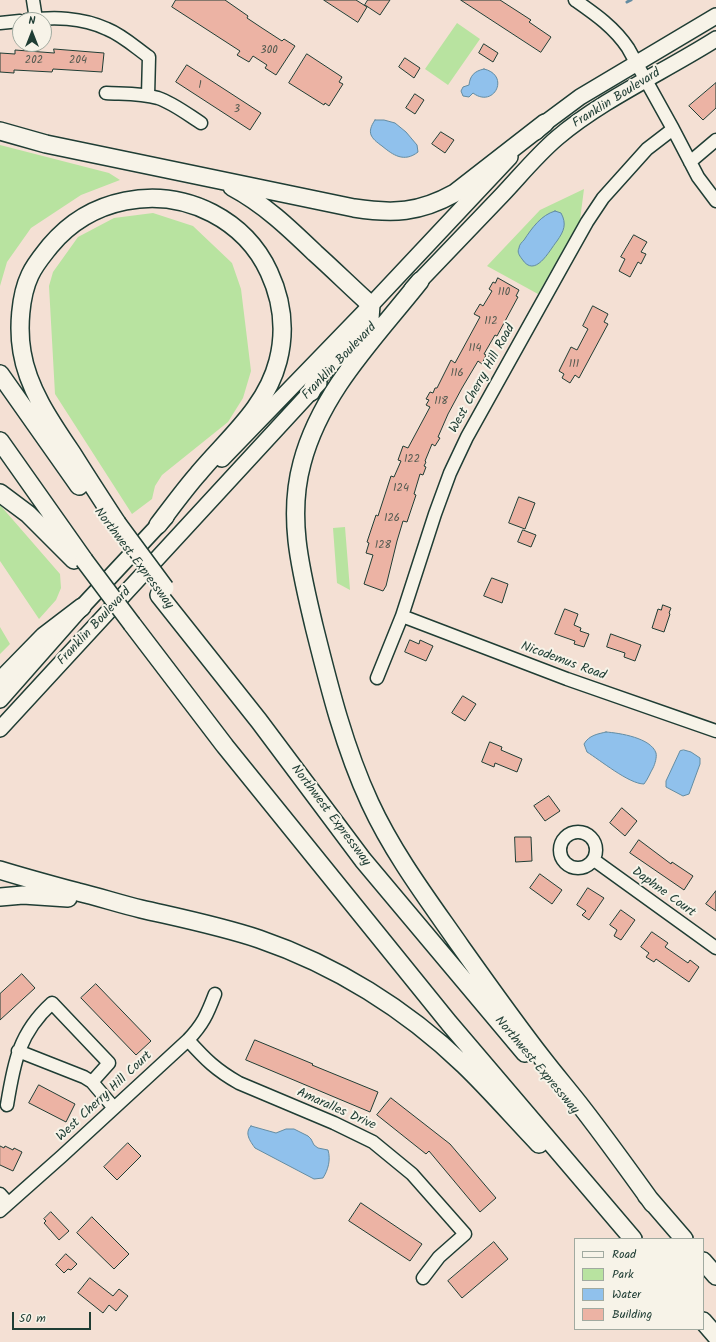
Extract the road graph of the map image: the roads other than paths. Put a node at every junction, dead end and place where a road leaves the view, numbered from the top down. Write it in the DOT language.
graph roads {
  1 [pos="34,0"];
  2 [pos="575,0"];
  3 [pos="32,12"];
  4 [pos="716,16"];
  5 [pos="52,18"];
  6 [pos="12,22"];
  7 [pos="0,23"];
  8 [pos="716,39"];
  9 [pos="636,63"];
  10 [pos="646,80"];
  11 [pos="106,93"];
  12 [pos="148,96"];
  13 [pos="201,123"];
  14 [pos="545,123"];
  15 [pos="674,129"];
  16 [pos="0,131"];
  17 [pos="716,140"];
  18 [pos="690,162"];
  19 [pos="219,179"];
  20 [pos="716,202"];
  21 [pos="420,281"];
  22 [pos="371,305"];
  23 [pos="0,374"];
  24 [pos="311,392"];
  25 [pos="0,441"];
  26 [pos="0,493"];
  27 [pos="158,525"];
  28 [pos="114,526"];
  29 [pos="82,563"];
  30 [pos="82,607"];
  31 [pos="402,616"];
  32 [pos="377,678"];
  33 [pos="0,681"];
  34 [pos="0,700"];
  35 [pos="0,729"];
  36 [pos="716,731"];
  37 [pos="594,860"];
  38 [pos="0,870"];
  39 [pos="0,897"];
  40 [pos="140,909"];
  41 [pos="716,948"];
  42 [pos="215,994"];
  43 [pos="188,1040"];
  44 [pos="18,1051"];
  45 [pos="92,1082"];
  46 [pos="7,1105"];
  47 [pos="114,1108"];
  48 [pos="3,1203"];
  49 [pos="653,1204"];
  50 [pos="625,1238"];
  51 [pos="632,1238"];
  52 [pos="683,1238"];
  53 [pos="704,1262"];
  54 [pos="716,1276"];
  55 [pos="423,1278"];
  1 -- 3 [label="street"];
  2 -- 9 [label="street"];
  4 -- 9 [label="main road, Franklin Boulevard"];
  5 -- 12 [label="street"];
  6 -- 7 [label="street"];
  8 -- 10 [label="main road, Franklin Boulevard"];
  9 -- 10 [label="street"];
  9 -- 14 [label="main road, Franklin Boulevard"];
  10 -- 15 [label="street"];
  10 -- 21 [label="main road, Franklin Boulevard"];
  11 -- 12 [label="street"];
  12 -- 13 [label="street"];
  14 -- 19 [label="highway"];
  14 -- 22 [label="main road, Franklin Boulevard"];
  15 -- 18 [label="street"];
  15 -- 31 [label="street, West Cherry Hill Road"];
  16 -- 19 [label="highway"];
  17 -- 18 [label="street"];
  18 -- 20 [label="street"];
  19 -- 22 [label="highway"];
  21 -- 24 [label="main road, Franklin Boulevard"];
  21 -- 49 [label="highway"];
  22 -- 24 [label="highway"];
  22 -- 27 [label="main road, Franklin Boulevard"];
  23 -- 28 [label="highway, Northwest Expressway"];
  24 -- 35 [label="main road, Franklin Boulevard"];
  25 -- 29 [label="highway"];
  26 -- 29 [label="highway"];
  27 -- 28 [label="highway"];
  27 -- 30 [label="main road, Franklin Boulevard"];
  28 -- 49 [label="highway, Northwest Expressway"];
  29 -- 51 [label="highway, bridge"];
  30 -- 33 [label="highway"];
  30 -- 34 [label="main road, Franklin Boulevard"];
  31 -- 32 [label="street, West Cherry Hill Road"];
  31 -- 36 [label="street, Nicodemus Road"];
  37 -- 41 [label="street, Daphne Court"];
  38 -- 40 [label="highway"];
  39 -- 40 [label="highway"];
  40 -- 50 [label="highway"];
  42 -- 43 [label="street, West Cherry Hill Court"];
  43 -- 47 [label="street, West Cherry Hill Court"];
  43 -- 55 [label="street, Amaralles Drive"];
  44 -- 45 [label="street"];
  44 -- 45 [label="street"];
  44 -- 46 [label="street"];
  45 -- 47 [label="street"];
  47 -- 48 [label="street, West Cherry Hill Court"];
  49 -- 52 [label="highway, Northwest Expressway"];
  53 -- 54 [label="highway"];
}
